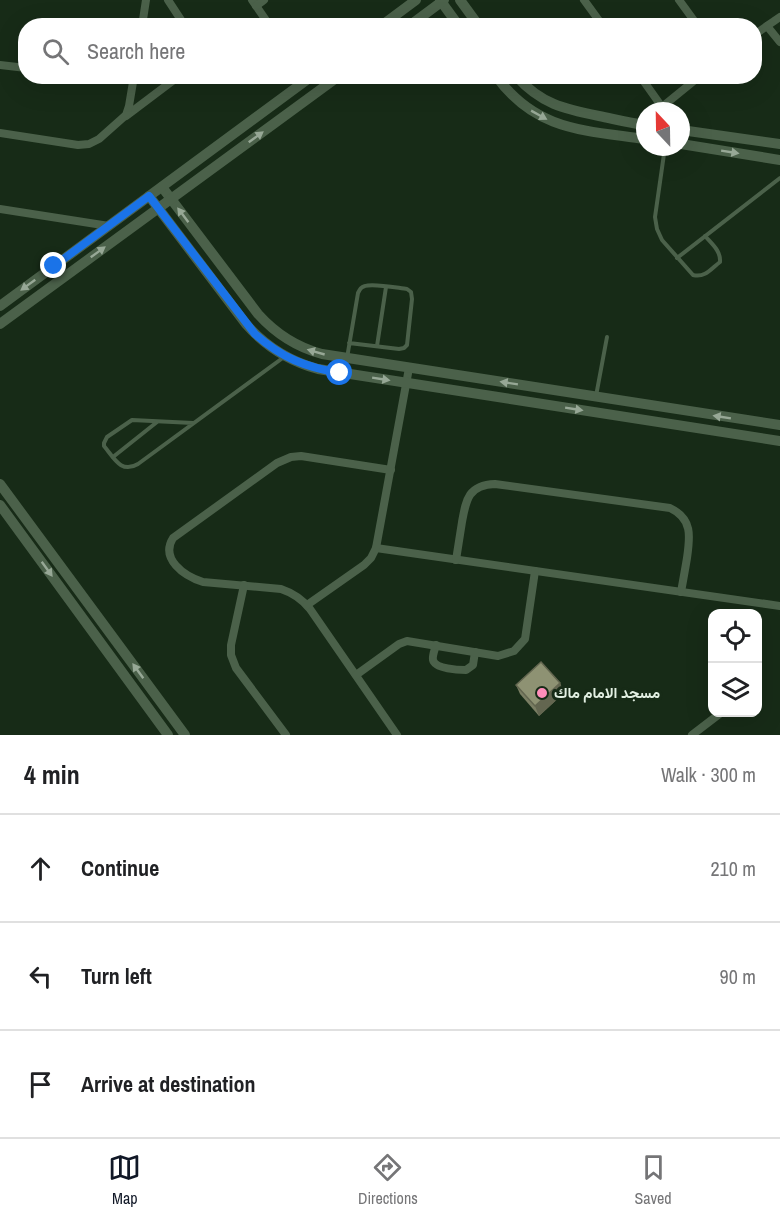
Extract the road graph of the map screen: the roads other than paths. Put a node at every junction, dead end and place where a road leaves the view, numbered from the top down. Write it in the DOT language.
graph roads {
  1 [pos="146,0"];
  2 [pos="168,0"];
  3 [pos="264,0"];
  4 [pos="416,0"];
  5 [pos="460,0"];
  6 [pos="584,0"];
  7 [pos="679,0"];
  8 [pos="442,1"];
  9 [pos="254,3"];
  10 [pos="780,17"];
  11 [pos="143,18"];
  12 [pos="180,18"];
  13 [pos="264,18"];
  14 [pos="392,18"];
  15 [pos="420,18"];
  16 [pos="454,18"];
  17 [pos="473,18"];
  18 [pos="597,18"];
  19 [pos="692,18"];
  20 [pos="767,26"];
  21 [pos="762,29"];
  22 [pos="780,42"];
  23 [pos="0,64"];
  24 [pos="18,67"];
  25 [pos="133,84"];
  26 [pos="168,84"];
  27 [pos="300,84"];
  28 [pos="328,84"];
  29 [pos="502,84"];
  30 [pos="522,84"];
  31 [pos="645,84"];
  32 [pos="690,84"];
  33 [pos="656,102"];
  34 [pos="668,102"];
  35 [pos="123,118"];
  36 [pos="636,122"];
  37 [pos="636,128"];
  38 [pos="690,131"];
  39 [pos="0,133"];
  40 [pos="625,136"];
  41 [pos="636,138"];
  42 [pos="780,144"];
  43 [pos="690,145"];
  44 [pos="664,156"];
  45 [pos="780,160"];
  46 [pos="780,178"];
  47 [pos="162,187"];
  48 [pos="149,196"];
  49 [pos="171,199"];
  50 [pos="158,208"];
  51 [pos="0,209"];
  52 [pos="109,226"];
  53 [pos="705,236"];
  54 [pos="677,258"];
  55 [pos="386,287"];
  56 [pos="0,306"];
  57 [pos="0,324"];
  58 [pos="608,337"];
  59 [pos="349,343"];
  60 [pos="377,346"];
  61 [pos="285,356"];
  62 [pos="347,358"];
  63 [pos="409,368"];
  64 [pos="406,383"];
  65 [pos="596,397"];
  66 [pos="633,403"];
  67 [pos="630,418"];
  68 [pos="158,421"];
  69 [pos="193,423"];
  70 [pos="780,426"];
  71 [pos="780,441"];
  72 [pos="113,457"];
  73 [pos="391,470"];
  74 [pos="0,484"];
  75 [pos="0,505"];
  76 [pos="34,530"];
  77 [pos="24,538"];
  78 [pos="376,549"];
  79 [pos="456,560"];
  80 [pos="535,571"];
  81 [pos="244,585"];
  82 [pos="681,592"];
  83 [pos="758,603"];
  84 [pos="307,605"];
  85 [pos="780,606"];
  86 [pos="756,609"];
  87 [pos="436,645"];
  88 [pos="475,652"];
  89 [pos="356,675"];
  90 [pos="162,704"];
  91 [pos="151,711"];
  92 [pos="717,717"];
  93 [pos="702,732"];
  94 [pos="168,735"];
  95 [pos="185,735"];
  96 [pos="286,735"];
  97 [pos="397,735"];
  98 [pos="692,735"];
  1 -- 11 [label="street"];
  2 -- 12 [label="street"];
  3 -- 9 [label="street"];
  4 -- 14 [label="street"];
  5 -- 17 [label="street"];
  6 -- 18 [label="street"];
  7 -- 19 [label="street"];
  8 -- 15 [label="street"];
  8 -- 16 [label="street"];
  9 -- 13 [label="street"];
  10 -- 20 [label="street"];
  20 -- 21 [label="street"];
  20 -- 22 [label="street"];
  23 -- 24 [label="street"];
  25 -- 35 [label="street"];
  26 -- 35 [label="street"];
  27 -- 47 [label="street"];
  49 -- 28 [label="street, one-way"];
  29 -- 40 [label="street, one-way"];
  30 -- 36 [label="street"];
  31 -- 33 [label="street"];
  32 -- 34 [label="street"];
  35 -- 39 [label="street"];
  37 -- 40 [label="street"];
  38 -- 42 [label="street"];
  40 -- 41 [label="street"];
  43 -- 45 [label="street, one-way"];
  44 -- 54 [label="lane"];
  46 -- 53 [label="lane"];
  47 -- 48 [label="street"];
  47 -- 49 [label="street"];
  48 -- 50 [label="street"];
  48 -- 52 [label="street"];
  49 -- 50 [label="street"];
  62 -- 49 [label="street, one-way"];
  57 -- 50 [label="street, one-way"];
  50 -- 61 [label="street"];
  51 -- 52 [label="street"];
  52 -- 56 [label="street, one-way"];
  53 -- 54 [label="lane"];
  53 -- 54 [label="lane"];
  55 -- 59 [label="lane"];
  55 -- 60 [label="lane"];
  55 -- 60 [label="lane"];
  58 -- 65 [label="lane"];
  59 -- 60 [label="lane"];
  59 -- 62 [label="lane"];
  61 -- 64 [label="street, one-way"];
  61 -- 69 [label="lane"];
  62 -- 63 [label="street"];
  63 -- 64 [label="street"];
  65 -- 63 [label="street, one-way"];
  64 -- 67 [label="street, one-way"];
  64 -- 73 [label="street"];
  65 -- 66 [label="street"];
  66 -- 67 [label="street"];
  70 -- 66 [label="street, one-way"];
  67 -- 71 [label="street"];
  68 -- 69 [label="lane"];
  68 -- 72 [label="lane"];
  68 -- 72 [label="lane"];
  69 -- 72 [label="lane"];
  73 -- 78 [label="street"];
  73 -- 81 [label="street"];
  74 -- 76 [label="street"];
  75 -- 77 [label="street"];
  76 -- 77 [label="street"];
  90 -- 76 [label="street, one-way"];
  77 -- 91 [label="street, one-way"];
  78 -- 79 [label="street"];
  78 -- 84 [label="street"];
  79 -- 80 [label="street"];
  79 -- 82 [label="street"];
  80 -- 82 [label="street"];
  80 -- 88 [label="street"];
  81 -- 84 [label="street"];
  81 -- 96 [label="street"];
  82 -- 83 [label="street"];
  83 -- 85 [label="street"];
  83 -- 86 [label="street"];
  84 -- 89 [label="street"];
  87 -- 88 [label="street"];
  87 -- 88 [label="street"];
  87 -- 89 [label="street"];
  89 -- 97 [label="street"];
  90 -- 91 [label="street"];
  90 -- 95 [label="street"];
  91 -- 94 [label="street"];
  92 -- 93 [label="street"];
  93 -- 98 [label="street"];
}
